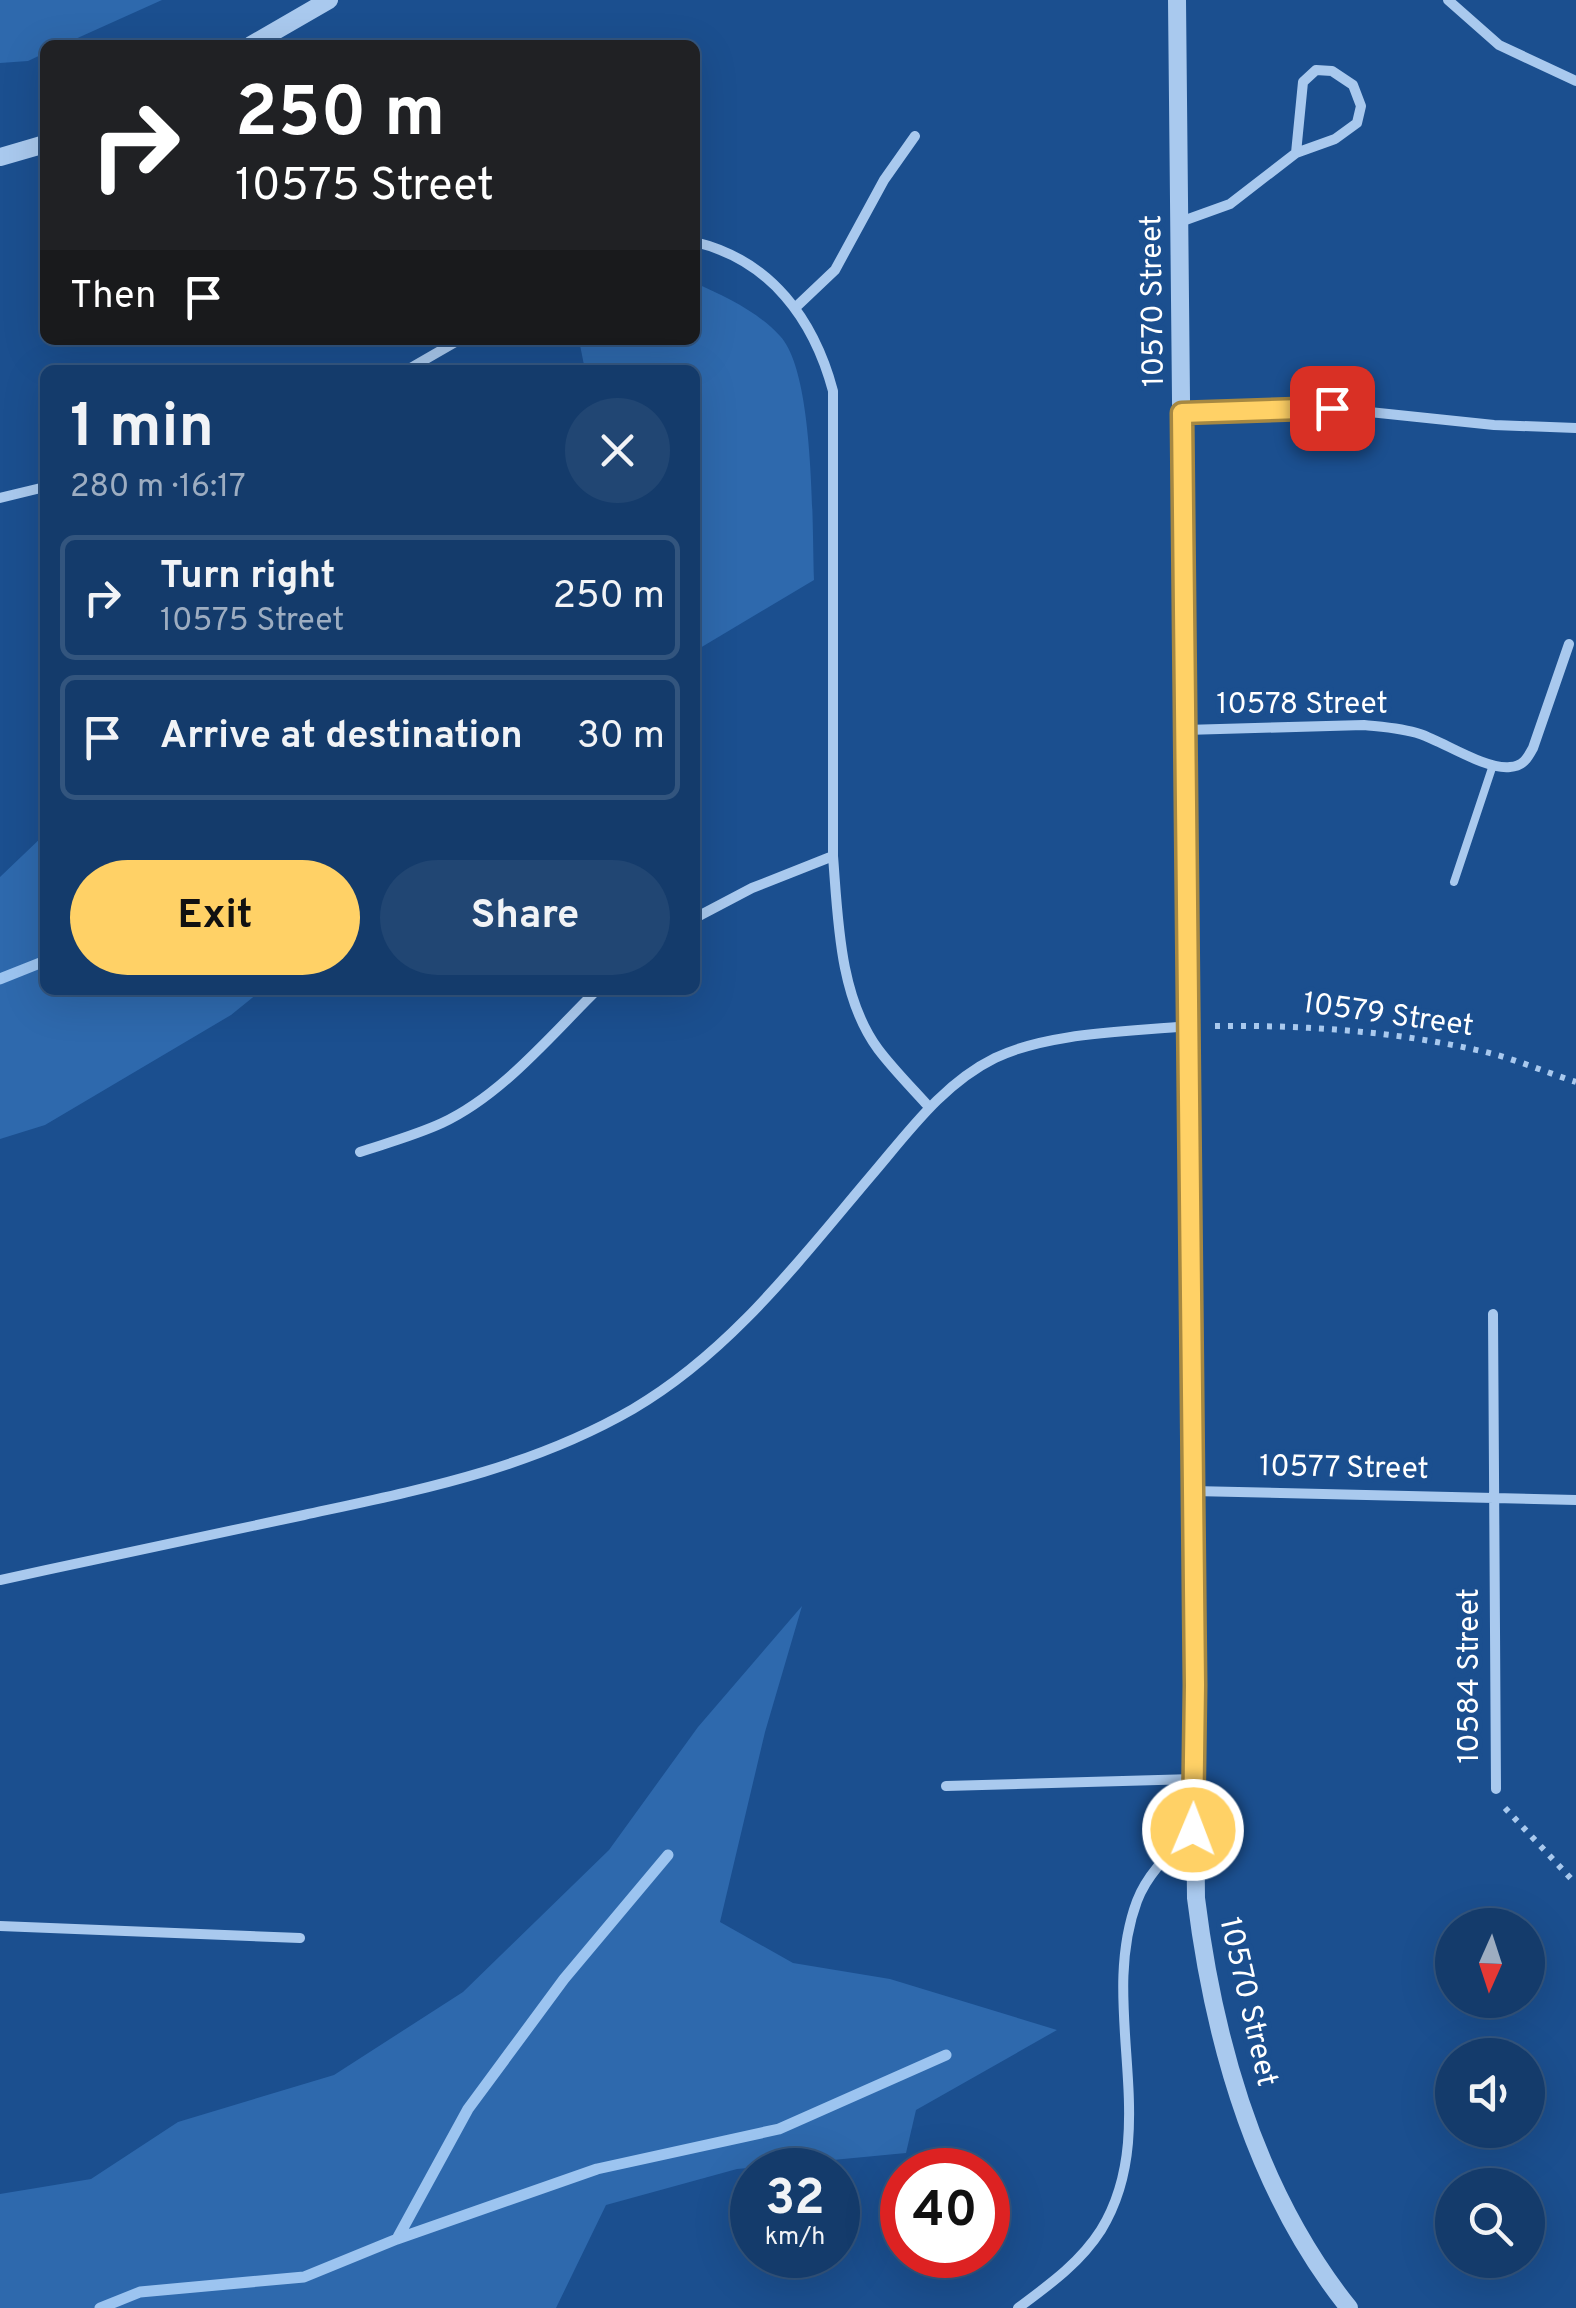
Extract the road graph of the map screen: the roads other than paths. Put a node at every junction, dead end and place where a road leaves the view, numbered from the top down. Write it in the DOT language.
graph roads {
  1 [pos="329,0"];
  2 [pos="1177,0"];
  3 [pos="1448,0"];
  4 [pos="260,40"];
  5 [pos="1576,81"];
  6 [pos="915,136"];
  7 [pos="40,145"];
  8 [pos="1296,153"];
  9 [pos="0,157"];
  10 [pos="1180,222"];
  11 [pos="700,244"];
  12 [pos="796,307"];
  13 [pos="450,345"];
  14 [pos="416,365"];
  15 [pos="1182,413"];
  16 [pos="1576,428"];
  17 [pos="40,488"];
  18 [pos="0,498"];
  19 [pos="1569,644"];
  20 [pos="1185,730"];
  21 [pos="1494,765"];
  22 [pos="833,856"];
  23 [pos="1454,882"];
  24 [pos="700,915"];
  25 [pos="591,995"];
  26 [pos="1188,1026"];
  27 [pos="929,1107"];
  28 [pos="360,1152"];
  29 [pos="1493,1314"];
  30 [pos="1193,1491"];
  31 [pos="1495,1498"];
  32 [pos="1576,1500"];
  33 [pos="0,1580"];
  34 [pos="1194,1779"];
  35 [pos="946,1786"];
  36 [pos="1496,1789"];
  37 [pos="1193,1830"];
  38 [pos="0,1926"];
  39 [pos="300,1938"];
  40 [pos="1018,2308"];
  41 [pos="1349,2308"];
  1 -- 4 [label="street"];
  2 -- 10 [label="street, 10570 Street"];
  3 -- 5 [label="street"];
  6 -- 12 [label="street"];
  7 -- 9 [label="street"];
  8 -- 8 [label="street"];
  8 -- 10 [label="street"];
  10 -- 15 [label="street, 10570 Street"];
  11 -- 12 [label="street"];
  12 -- 22 [label="street"];
  13 -- 14 [label="street"];
  15 -- 16 [label="street"];
  15 -- 20 [label="street, 10570 Street"];
  17 -- 18 [label="street"];
  19 -- 21 [label="street"];
  20 -- 21 [label="street, 10578 Street"];
  20 -- 26 [label="street, 10570 Street"];
  21 -- 23 [label="lane"];
  22 -- 24 [label="street"];
  22 -- 27 [label="street"];
  25 -- 28 [label="street"];
  26 -- 27 [label="street"];
  26 -- 30 [label="street, 10570 Street"];
  27 -- 33 [label="street"];
  29 -- 31 [label="street"];
  30 -- 31 [label="street, 10577 Street"];
  30 -- 34 [label="street, 10570 Street"];
  31 -- 32 [label="street, 10577 Street"];
  31 -- 36 [label="street, 10584 Street"];
  34 -- 35 [label="street"];
  34 -- 37 [label="street, 10570 Street"];
  37 -- 40 [label="street"];
  37 -- 41 [label="street, 10570 Street"];
  38 -- 39 [label="street"];
}
